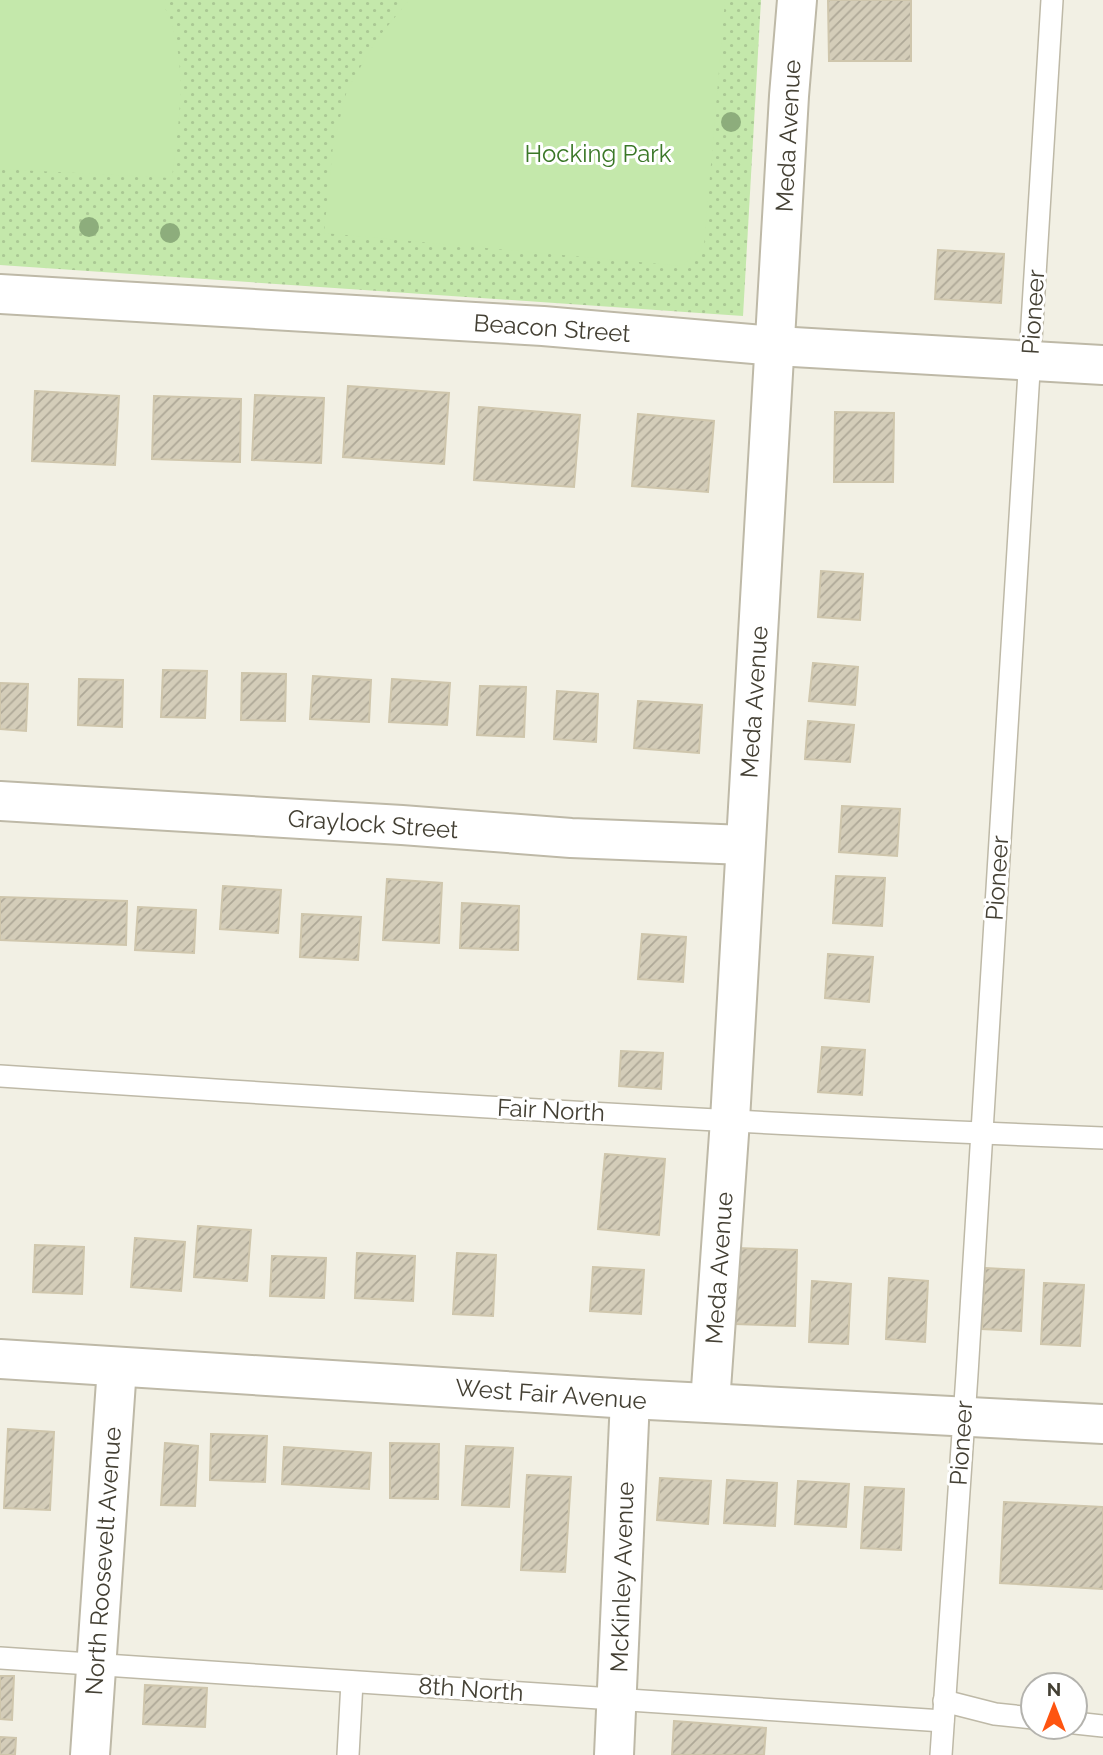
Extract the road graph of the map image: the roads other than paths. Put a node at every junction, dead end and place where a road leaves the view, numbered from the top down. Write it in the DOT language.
graph roads {
  1 [pos="797,0"];
  2 [pos="1052,0"];
  3 [pos="0,294"];
  4 [pos="776,346"];
  5 [pos="1030,361"];
  6 [pos="1103,365"];
  7 [pos="0,801"];
  8 [pos="745,845"];
  9 [pos="0,1076"];
  10 [pos="730,1120"];
  11 [pos="980,1134"];
  12 [pos="1103,1138"];
  13 [pos="0,1359"];
  14 [pos="117,1367"];
  15 [pos="630,1399"];
  16 [pos="710,1404"];
  17 [pos="962,1417"];
  18 [pos="1103,1424"];
  19 [pos="0,1658"];
  20 [pos="96,1664"];
  21 [pos="352,1682"];
  22 [pos="617,1699"];
  23 [pos="944,1711"];
  24 [pos="1019,1717"];
  25 [pos="90,1755"];
  26 [pos="348,1755"];
  27 [pos="614,1755"];
  28 [pos="941,1755"];
  1 -- 4 [label="street, Meda Avenue"];
  2 -- 5 [label="lane, Pioneer"];
  3 -- 4 [label="street, Beacon Street"];
  4 -- 5 [label="street, Beacon Street"];
  4 -- 8 [label="street, Meda Avenue"];
  5 -- 6 [label="street, Beacon Street"];
  5 -- 11 [label="lane, Pioneer"];
  7 -- 8 [label="street, Graylock Street"];
  8 -- 10 [label="street, Meda Avenue"];
  9 -- 10 [label="lane, Fair North"];
  10 -- 11 [label="lane, Fair North"];
  10 -- 16 [label="street, Meda Avenue"];
  11 -- 12 [label="lane, Fair North"];
  11 -- 17 [label="lane, Pioneer"];
  13 -- 14 [label="street, West Fair Avenue"];
  14 -- 15 [label="street, West Fair Avenue"];
  14 -- 20 [label="street, North Roosevelt Avenue"];
  15 -- 16 [label="street, West Fair Avenue"];
  15 -- 22 [label="street, McKinley Avenue"];
  16 -- 17 [label="street, West Fair Avenue"];
  17 -- 18 [label="street, West Fair Avenue"];
  17 -- 23 [label="lane, Pioneer"];
  19 -- 20 [label="lane, 8th North"];
  20 -- 21 [label="lane, 8th North"];
  20 -- 25 [label="street, North Roosevelt Avenue"];
  21 -- 22 [label="lane, 8th North"];
  21 -- 26 [label="lane"];
  22 -- 23 [label="lane, 8th North"];
  22 -- 27 [label="street, McKinley Avenue"];
  23 -- 24 [label="lane, 8th North"];
  23 -- 28 [label="lane, Pioneer"];
}
